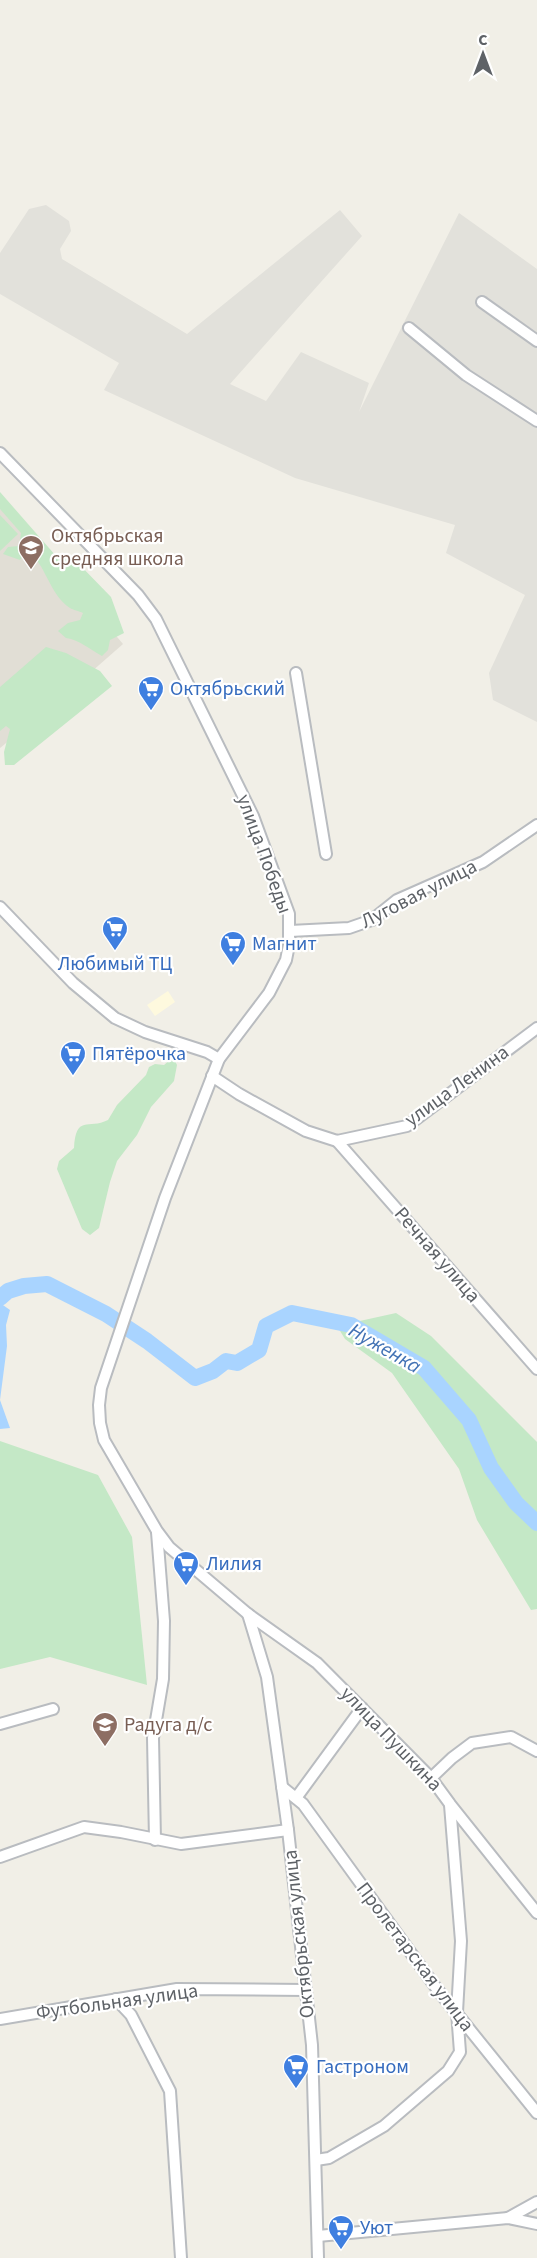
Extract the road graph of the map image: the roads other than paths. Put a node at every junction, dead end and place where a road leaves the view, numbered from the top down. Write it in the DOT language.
graph roads {
  1 [pos="482,302"];
  2 [pos="409,328"];
  3 [pos="537,341"];
  4 [pos="537,421"];
  5 [pos="0,453"];
  6 [pos="296,673"];
  7 [pos="537,825"];
  8 [pos="326,854"];
  9 [pos="0,907"];
  10 [pos="290,931"];
  11 [pos="537,1028"];
  12 [pos="219,1059"];
  13 [pos="212,1076"];
  14 [pos="337,1141"];
  15 [pos="537,1369"];
  16 [pos="157,1532"];
  17 [pos="248,1614"];
  18 [pos="362,1708"];
  19 [pos="53,1709"];
  20 [pos="0,1724"];
  21 [pos="537,1751"];
  22 [pos="431,1778"];
  23 [pos="282,1788"];
  24 [pos="296,1798"];
  25 [pos="450,1804"];
  26 [pos="288,1830"];
  27 [pos="156,1840"];
  28 [pos="0,1857"];
  29 [pos="537,1912"];
  30 [pos="306,1990"];
  31 [pos="116,1999"];
  32 [pos="457,2013"];
  33 [pos="0,2019"];
  34 [pos="537,2113"];
  35 [pos="316,2160"];
  36 [pos="537,2202"];
  37 [pos="508,2218"];
  38 [pos="537,2224"];
  39 [pos="318,2236"];
  40 [pos="181,2258"];
  41 [pos="318,2258"];
  1 -- 3 [label="street"];
  2 -- 4 [label="street"];
  5 -- 10 [label="street, улица Победы"];
  6 -- 8 [label="street"];
  7 -- 10 [label="street, Луговая улица"];
  9 -- 12 [label="street"];
  10 -- 12 [label="street, улица Победы"];
  11 -- 14 [label="street, улица Ленина"];
  12 -- 13 [label="street, улица Победы"];
  13 -- 14 [label="street"];
  13 -- 16 [label="street, улица Победы"];
  14 -- 15 [label="street, Речная улица"];
  16 -- 17 [label="street, улица Пушкина"];
  16 -- 27 [label="street"];
  17 -- 18 [label="street, улица Пушкина"];
  17 -- 23 [label="street, Октябрьская улица"];
  18 -- 22 [label="street, улица Пушкина"];
  18 -- 24 [label="street"];
  19 -- 20 [label="street"];
  21 -- 22 [label="street"];
  22 -- 25 [label="street, улица Пушкина"];
  23 -- 24 [label="street, Пролетарская улица"];
  23 -- 26 [label="street, Октябрьская улица"];
  24 -- 32 [label="street, Пролетарская улица"];
  25 -- 29 [label="street, улица Пушкина"];
  25 -- 32 [label="street"];
  26 -- 27 [label="street"];
  26 -- 30 [label="street, Октябрьская улица"];
  27 -- 28 [label="street"];
  30 -- 31 [label="street, Футбольная улица"];
  30 -- 35 [label="street, Октябрьская улица"];
  31 -- 33 [label="street, Футбольная улица"];
  31 -- 40 [label="street"];
  32 -- 34 [label="street, Пролетарская улица"];
  32 -- 35 [label="street"];
  35 -- 39 [label="street, Октябрьская улица"];
  36 -- 37 [label="street"];
  37 -- 38 [label="street"];
  37 -- 39 [label="street"];
  39 -- 41 [label="street, Октябрьская улица"];
}
